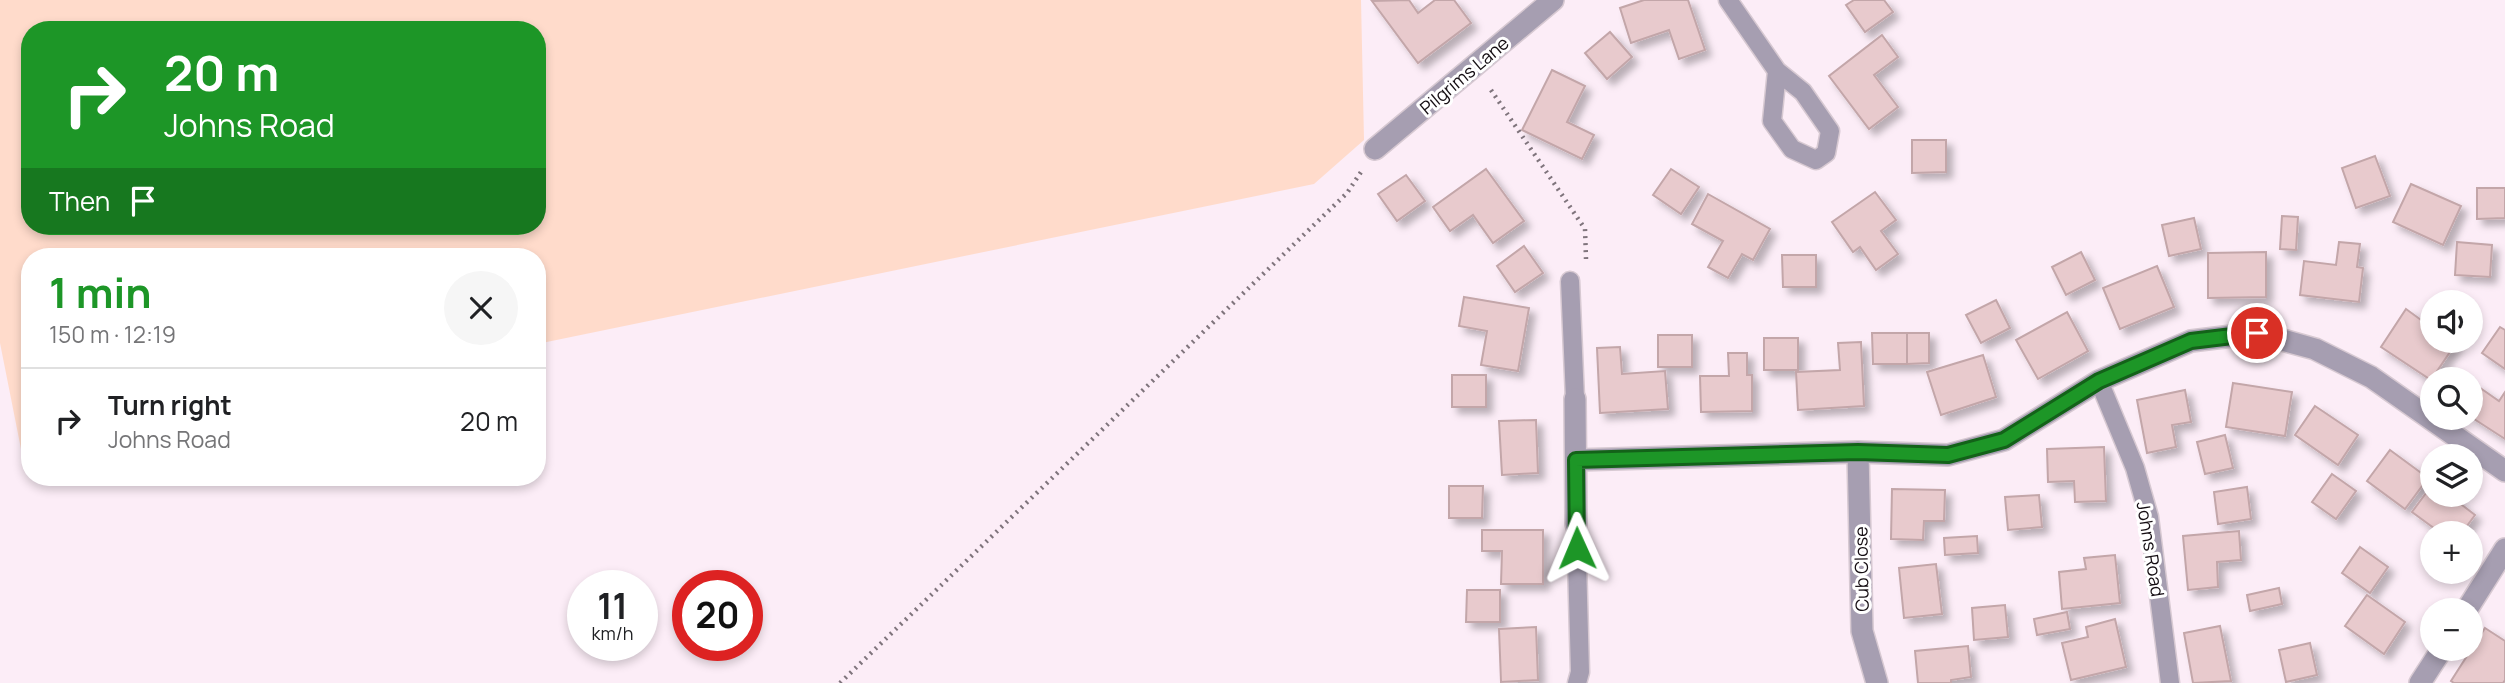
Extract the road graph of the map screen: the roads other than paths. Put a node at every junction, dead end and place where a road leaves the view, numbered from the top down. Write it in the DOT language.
graph roads {
  1 [pos="1553,0"];
  2 [pos="1728,0"];
  3 [pos="1777,71"];
  4 [pos="1375,149"];
  5 [pos="1570,281"];
  6 [pos="2099,381"];
  7 [pos="1576,399"];
  8 [pos="1858,452"];
  9 [pos="1576,460"];
  10 [pos="2505,471"];
  11 [pos="1576,524"];
  12 [pos="2505,549"];
  13 [pos="2474,598"];
  14 [pos="2434,661"];
  15 [pos="1577,683"];
  16 [pos="1877,683"];
  17 [pos="2169,683"];
  18 [pos="2420,683"];
  1 -- 4 [label="street, Pilgrims Lane"];
  2 -- 3 [label="lane"];
  3 -- 3 [label="lane"];
  5 -- 7 [label="lane"];
  6 -- 8 [label="street"];
  6 -- 10 [label="street"];
  6 -- 17 [label="lane, Johns Road"];
  7 -- 9 [label="street"];
  8 -- 9 [label="street"];
  8 -- 16 [label="street, Cub Close"];
  9 -- 11 [label="street"];
  11 -- 15 [label="lane"];
  12 -- 13 [label="street"];
  14 -- 18 [label="street"];
}
